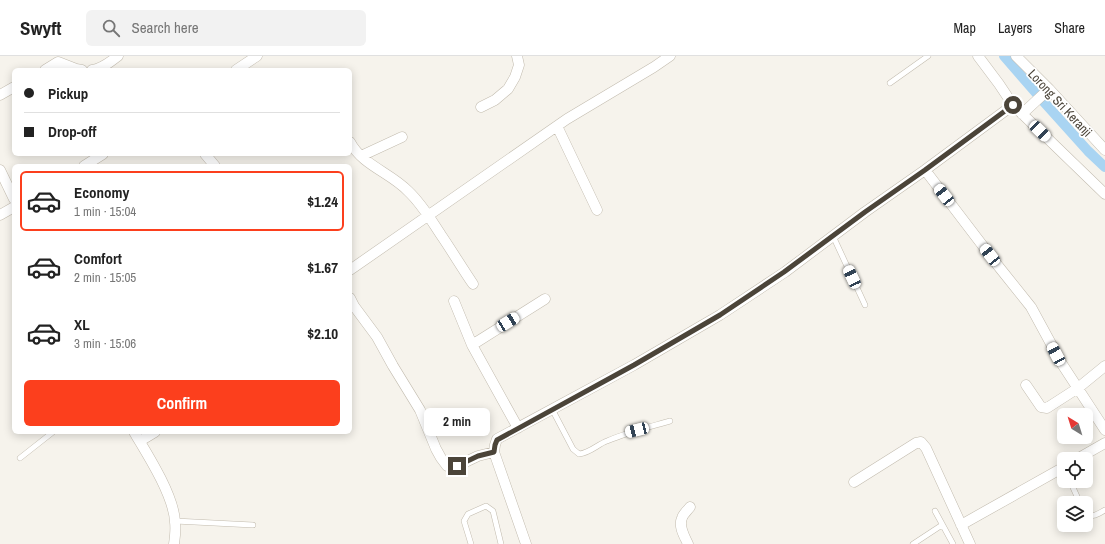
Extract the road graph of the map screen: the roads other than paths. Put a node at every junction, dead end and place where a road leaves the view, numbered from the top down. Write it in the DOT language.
graph roads {
  1 [pos="118,56"];
  2 [pos="257,56"];
  3 [pos="517,56"];
  4 [pos="670,56"];
  5 [pos="928,56"];
  6 [pos="978,56"];
  7 [pos="1016,56"];
  8 [pos="62,59"];
  9 [pos="48,68"];
  10 [pos="75,68"];
  11 [pos="100,68"];
  12 [pos="239,68"];
  13 [pos="890,83"];
  14 [pos="12,88"];
  15 [pos="1049,90"];
  16 [pos="0,95"];
  17 [pos="1013,105"];
  18 [pos="481,107"];
  19 [pos="1022,114"];
  20 [pos="557,126"];
  21 [pos="402,137"];
  22 [pos="352,145"];
  23 [pos="1105,150"];
  24 [pos="100,156"];
  25 [pos="361,156"];
  26 [pos="87,164"];
  27 [pos="0,170"];
  28 [pos="925,170"];
  29 [pos="1105,194"];
  30 [pos="12,195"];
  31 [pos="12,208"];
  32 [pos="596,210"];
  33 [pos="0,215"];
  34 [pos="429,216"];
  35 [pos="833,236"];
  36 [pos="352,269"];
  37 [pos="473,284"];
  38 [pos="545,299"];
  39 [pos="454,301"];
  40 [pos="352,302"];
  41 [pos="865,305"];
  42 [pos="472,345"];
  43 [pos="1105,366"];
  44 [pos="1026,385"];
  45 [pos="1078,388"];
  46 [pos="552,410"];
  47 [pos="670,421"];
  48 [pos="518,428"];
  49 [pos="1105,430"];
  50 [pos="50,434"];
  51 [pos="135,434"];
  52 [pos="152,434"];
  53 [pos="140,441"];
  54 [pos="1105,443"];
  55 [pos="494,452"];
  56 [pos="1089,452"];
  57 [pos="20,458"];
  58 [pos="1057,471"];
  59 [pos="854,482"];
  60 [pos="690,507"];
  61 [pos="1105,510"];
  62 [pos="935,511"];
  63 [pos="1093,516"];
  64 [pos="175,521"];
  65 [pos="253,525"];
  66 [pos="942,525"];
  67 [pos="961,525"];
  68 [pos="174,544"];
  69 [pos="471,544"];
  70 [pos="501,544"];
  71 [pos="526,544"];
  72 [pos="688,544"];
  73 [pos="913,544"];
  74 [pos="953,544"];
  75 [pos="970,544"];
  1 -- 11 [label="street"];
  2 -- 12 [label="street"];
  3 -- 18 [label="street"];
  4 -- 20 [label="street"];
  5 -- 13 [label="lane"];
  6 -- 17 [label="street"];
  7 -- 15 [label="street, Lorong Sri Keranji"];
  8 -- 9 [label="street"];
  8 -- 10 [label="street"];
  14 -- 16 [label="street"];
  15 -- 19 [label="street"];
  15 -- 23 [label="street, Lorong Sri Keranji"];
  17 -- 19 [label="street"];
  17 -- 28 [label="street"];
  19 -- 29 [label="street"];
  20 -- 32 [label="street"];
  20 -- 34 [label="street"];
  21 -- 25 [label="street"];
  22 -- 25 [label="street"];
  24 -- 26 [label="street"];
  25 -- 34 [label="street"];
  27 -- 30 [label="street"];
  28 -- 35 [label="street"];
  28 -- 45 [label="street"];
  31 -- 33 [label="street"];
  34 -- 36 [label="street"];
  34 -- 37 [label="street"];
  35 -- 41 [label="lane"];
  35 -- 46 [label="street"];
  38 -- 42 [label="street"];
  39 -- 42 [label="street"];
  40 -- 55 [label="street"];
  42 -- 48 [label="street"];
  43 -- 45 [label="street"];
  44 -- 45 [label="street"];
  45 -- 49 [label="street"];
  46 -- 47 [label="lane"];
  46 -- 48 [label="street"];
  48 -- 55 [label="street"];
  50 -- 57 [label="lane"];
  51 -- 53 [label="street"];
  52 -- 53 [label="street"];
  53 -- 64 [label="street"];
  54 -- 56 [label="street"];
  55 -- 71 [label="street"];
  58 -- 67 [label="street"];
  59 -- 67 [label="street"];
  60 -- 72 [label="street"];
  61 -- 63 [label="lane"];
  62 -- 66 [label="lane"];
  64 -- 65 [label="lane"];
  64 -- 68 [label="street"];
  66 -- 73 [label="lane"];
  66 -- 74 [label="lane"];
  67 -- 75 [label="street"];
  69 -- 70 [label="lane"];
}
